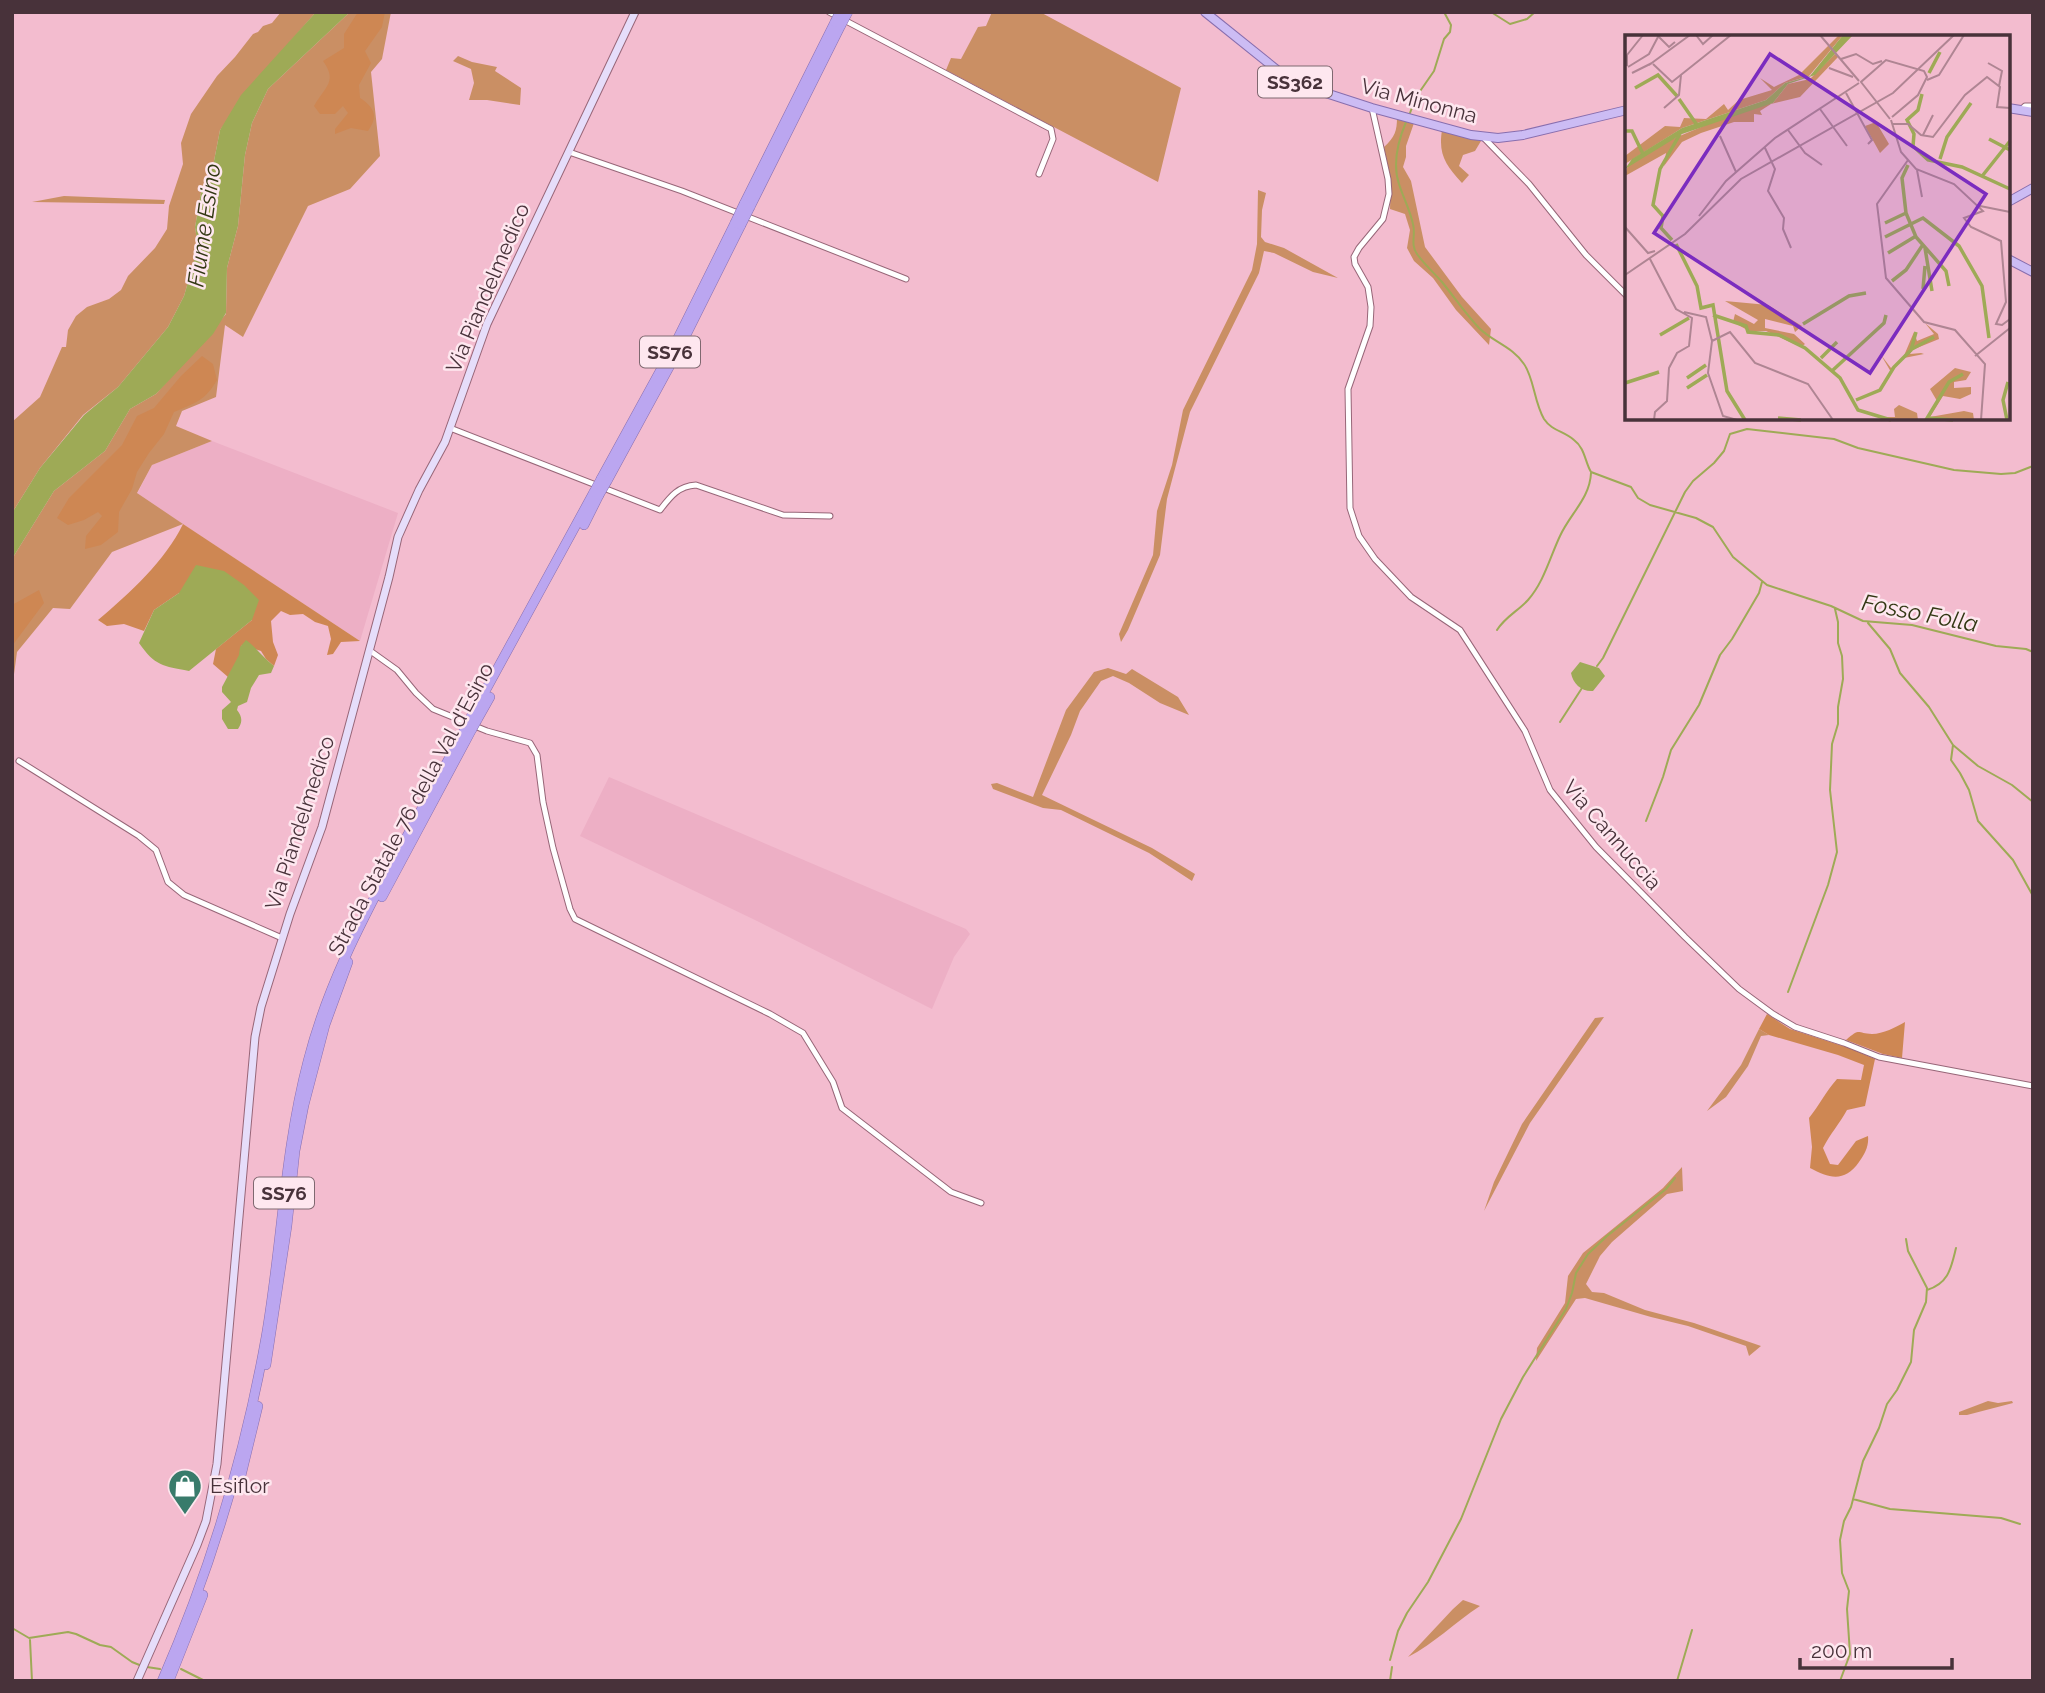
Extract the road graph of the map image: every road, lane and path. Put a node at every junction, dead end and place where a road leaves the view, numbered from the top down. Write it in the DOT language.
graph roads {
  1 [pos="635,12"];
  2 [pos="829,12"];
  3 [pos="848,12"];
  4 [pos="1205,12"];
  5 [pos="839,20"];
  6 [pos="2033,106"];
  7 [pos="1372,108"];
  8 [pos="2010,108"];
  9 [pos="1625,110"];
  10 [pos="2021,110"];
  11 [pos="2033,112"];
  12 [pos="1483,137"];
  13 [pos="569,152"];
  14 [pos="1039,174"];
  15 [pos="2033,188"];
  16 [pos="2010,200"];
  17 [pos="2010,260"];
  18 [pos="2033,272"];
  19 [pos="906,279"];
  20 [pos="1625,294"];
  21 [pos="450,428"];
  22 [pos="830,516"];
  23 [pos="369,650"];
  24 [pos="469,728"];
  25 [pos="19,761"];
  26 [pos="282,938"];
  27 [pos="2033,1087"];
  28 [pos="981,1203"];
  29 [pos="137,1681"];
  30 [pos="162,1681"];
  31 [pos="169,1681"];
  1 -- 13 [label="main road, Via Piandelmedico"];
  2 -- 14 [label="street"];
  3 -- 5 [label="highway, Strada Statale 76 della Val d'Esino / SS76, bridge"];
  4 -- 7 [label="main road, Via Minonna / SS362"];
  5 -- 24 [label="highway, Strada Statale 76 della Val d'Esino / SS76, bridge"];
  6 -- 10 [label="street"];
  7 -- 12 [label="main road, Via Minonna / SS362"];
  7 -- 27 [label="street, Via Cannuccia"];
  8 -- 10 [label="main road"];
  9 -- 12 [label="main road, Via Minonna / SS362"];
  10 -- 11 [label="main road"];
  12 -- 20 [label="street, Via Minonna"];
  13 -- 19 [label="street"];
  13 -- 21 [label="main road, Via Piandelmedico"];
  15 -- 16 [label="main road"];
  17 -- 18 [label="main road"];
  21 -- 22 [label="street"];
  21 -- 23 [label="main road, Via Piandelmedico"];
  23 -- 26 [label="main road, Via Piandelmedico"];
  23 -- 28 [label="street"];
  24 -- 30 [label="highway, Strada Statale 76 della Val d'Esino / SS76"];
  24 -- 31 [label="highway, Strada Statale 76 della Val d'Esino / SS76"];
  25 -- 26 [label="street"];
  26 -- 29 [label="main road, Via Piandelmedico"];
}
